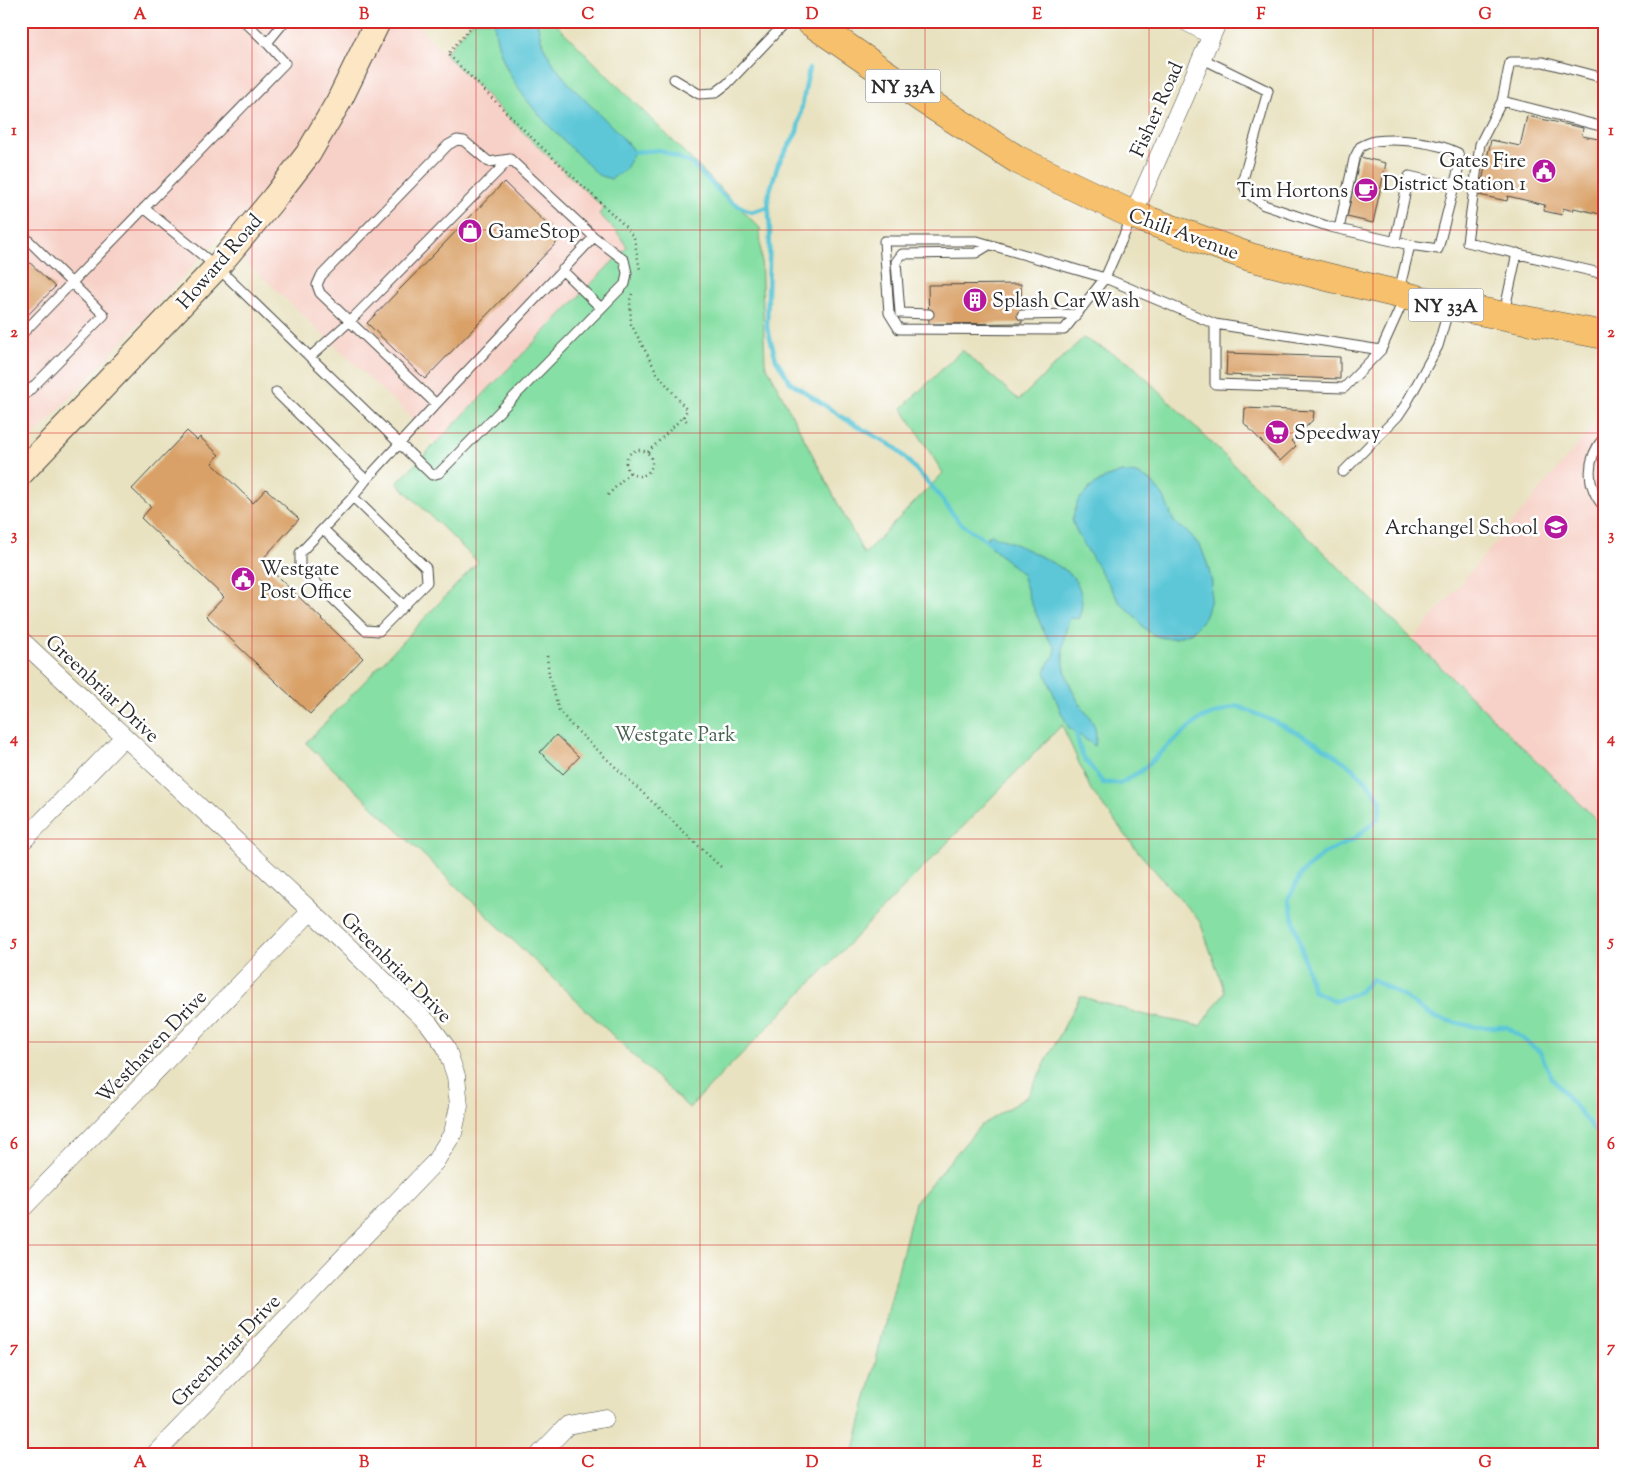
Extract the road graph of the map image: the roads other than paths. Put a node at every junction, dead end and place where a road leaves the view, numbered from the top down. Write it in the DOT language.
graph roads {
  1 [pos="244,21"];
  2 [pos="285,21"];
  3 [pos="378,21"];
  4 [pos="787,21"];
  5 [pos="809,21"];
  6 [pos="1185,21"];
  7 [pos="1215,28"];
  8 [pos="267,43"];
  9 [pos="1201,58"];
  10 [pos="674,78"];
  11 [pos="1604,78"];
  12 [pos="1502,101"];
  13 [pos="1604,127"];
  14 [pos="510,159"];
  15 [pos="1454,186"];
  16 [pos="144,208"];
  17 [pos="1133,215"];
  18 [pos="1339,229"];
  19 [pos="21,233"];
  20 [pos="594,237"];
  21 [pos="1395,241"];
  22 [pos="1410,244"];
  23 [pos="989,245"];
  24 [pos="1517,253"];
  25 [pos="217,267"];
  26 [pos="562,270"];
  27 [pos="1604,274"];
  28 [pos="1105,278"];
  29 [pos="72,283"];
  30 [pos="1402,295"];
  31 [pos="1450,305"];
  32 [pos="601,308"];
  33 [pos="929,314"];
  34 [pos="1077,314"];
  35 [pos="1022,315"];
  36 [pos="1503,315"];
  37 [pos="350,322"];
  38 [pos="1215,324"];
  39 [pos="21,335"];
  40 [pos="1604,335"];
  41 [pos="1381,350"];
  42 [pos="310,357"];
  43 [pos="276,392"];
  44 [pos="21,399"];
  45 [pos="436,404"];
  46 [pos="1604,437"];
  47 [pos="400,444"];
  48 [pos="1343,472"];
  49 [pos="21,473"];
  50 [pos="366,480"];
  51 [pos="353,497"];
  52 [pos="1604,507"];
  53 [pos="323,529"];
  54 [pos="404,606"];
  55 [pos="21,640"];
  56 [pos="124,737"];
  57 [pos="21,843"];
  58 [pos="311,911"];
  59 [pos="21,1210"];
  60 [pos="605,1418"];
  61 [pos="156,1454"];
  62 [pos="540,1454"];
  1 -- 8 [label="lane"];
  2 -- 8 [label="lane"];
  3 -- 25 [label="main road, Howard Road"];
  4 -- 10 [label="lane"];
  5 -- 17 [label="main road, Chili Avenue / NY 33A"];
  6 -- 7 [label="street"];
  7 -- 9 [label="street, Fisher Road"];
  8 -- 16 [label="lane"];
  9 -- 17 [label="street, Fisher Road"];
  9 -- 18 [label="lane"];
  11 -- 12 [label="lane"];
  12 -- 13 [label="lane"];
  12 -- 24 [label="lane"];
  14 -- 20 [label="lane"];
  14 -- 37 [label="lane"];
  14 -- 37 [label="lane"];
  15 -- 18 [label="lane"];
  15 -- 21 [label="lane"];
  15 -- 22 [label="lane"];
  16 -- 25 [label="lane"];
  16 -- 29 [label="lane"];
  17 -- 28 [label="lane"];
  17 -- 30 [label="main road, Chili Avenue / NY 33A"];
  18 -- 21 [label="lane"];
  19 -- 29 [label="lane"];
  20 -- 26 [label="lane"];
  20 -- 32 [label="lane"];
  21 -- 22 [label="lane"];
  22 -- 30 [label="lane"];
  23 -- 28 [label="lane"];
  23 -- 33 [label="lane"];
  23 -- 34 [label="lane"];
  24 -- 27 [label="lane"];
  24 -- 36 [label="lane"];
  25 -- 42 [label="lane"];
  25 -- 49 [label="main road, Howard Road"];
  26 -- 32 [label="lane"];
  26 -- 45 [label="lane"];
  28 -- 34 [label="lane"];
  28 -- 38 [label="lane"];
  29 -- 39 [label="lane"];
  29 -- 44 [label="lane"];
  30 -- 31 [label="main road, Chili Avenue / NY 33A"];
  30 -- 41 [label="lane"];
  31 -- 36 [label="main road, Chili Avenue / NY 33A"];
  31 -- 48 [label="lane"];
  32 -- 47 [label="lane"];
  34 -- 35 [label="lane"];
  36 -- 40 [label="main road, Chili Avenue / NY 33A"];
  37 -- 42 [label="lane"];
  37 -- 45 [label="lane"];
  38 -- 41 [label="lane"];
  38 -- 41 [label="lane"];
  42 -- 47 [label="lane"];
  43 -- 50 [label="lane"];
  45 -- 47 [label="lane"];
  46 -- 52 [label="lane"];
  47 -- 50 [label="lane"];
  50 -- 51 [label="lane"];
  51 -- 53 [label="lane"];
  51 -- 54 [label="lane"];
  53 -- 54 [label="lane"];
  53 -- 54 [label="lane"];
  55 -- 56 [label="street, Greenbriar Drive"];
  56 -- 57 [label="street"];
  56 -- 58 [label="street, Greenbriar Drive"];
  58 -- 59 [label="street, Westhaven Drive"];
  58 -- 61 [label="street, Greenbriar Drive"];
  60 -- 62 [label="street"];
}
